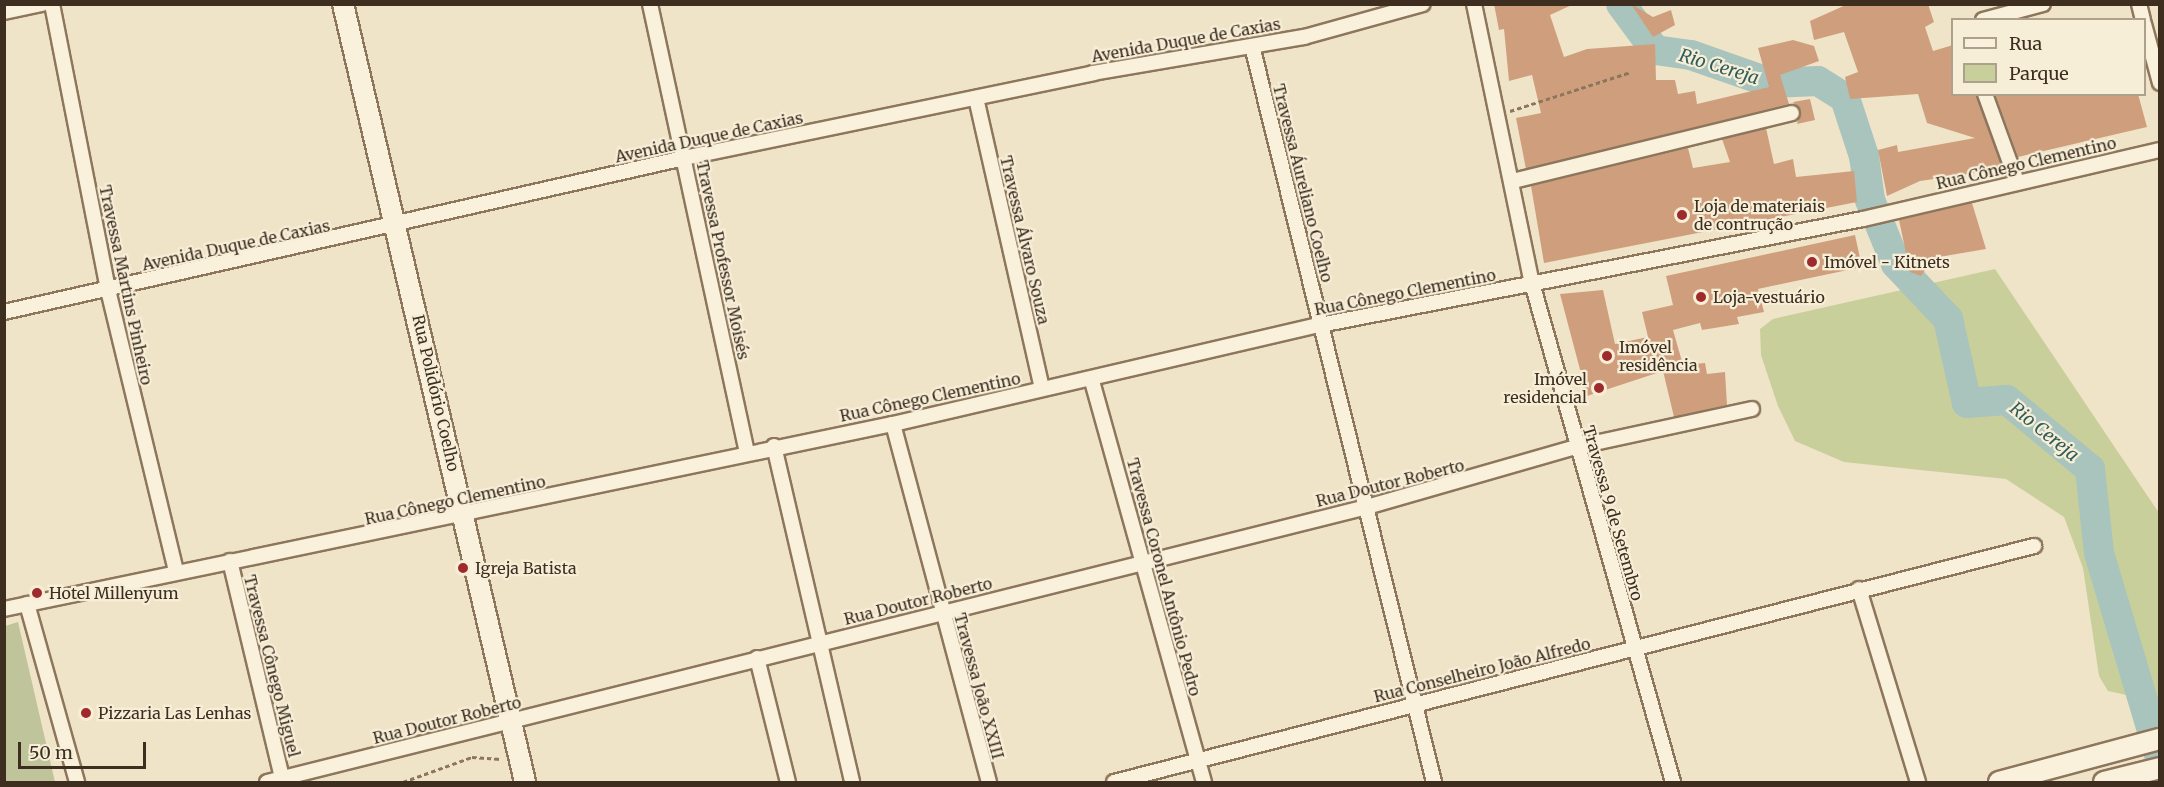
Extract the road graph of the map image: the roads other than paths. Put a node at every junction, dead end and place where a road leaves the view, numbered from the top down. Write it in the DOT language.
graph roads {
  1 [pos="42,4"];
  2 [pos="52,4"];
  3 [pos="343,4"];
  4 [pos="650,4"];
  5 [pos="1423,4"];
  6 [pos="1474,4"];
  7 [pos="2043,4"];
  8 [pos="4,12"];
  9 [pos="1990,18"];
  10 [pos="2146,28"];
  11 [pos="1252,46"];
  12 [pos="2160,82"];
  13 [pos="1986,96"];
  14 [pos="976,98"];
  15 [pos="1792,113"];
  16 [pos="2160,150"];
  17 [pos="684,159"];
  18 [pos="1513,181"];
  19 [pos="2017,182"];
  20 [pos="398,227"];
  21 [pos="1532,283"];
  22 [pos="108,290"];
  23 [pos="4,312"];
  24 [pos="1320,325"];
  25 [pos="1092,381"];
  26 [pos="1042,389"];
  27 [pos="1752,409"];
  28 [pos="893,424"];
  29 [pos="774,446"];
  30 [pos="1576,447"];
  31 [pos="747,452"];
  32 [pos="1363,508"];
  33 [pos="465,517"];
  34 [pos="2034,546"];
  35 [pos="1143,559"];
  36 [pos="230,561"];
  37 [pos="176,571"];
  38 [pos="1859,589"];
  39 [pos="27,604"];
  40 [pos="4,609"];
  41 [pos="942,614"];
  42 [pos="820,641"];
  43 [pos="1635,648"];
  44 [pos="757,658"];
  45 [pos="1412,705"];
  46 [pos="510,721"];
  47 [pos="2157,740"];
  48 [pos="1197,758"];
  49 [pos="2160,768"];
  50 [pos="319,776"];
  51 [pos="282,778"];
  52 [pos="77,783"];
  53 [pos="267,783"];
  54 [pos="525,783"];
  55 [pos="788,783"];
  56 [pos="852,783"];
  57 [pos="989,783"];
  58 [pos="1114,783"];
  59 [pos="1204,783"];
  60 [pos="1434,783"];
  61 [pos="1673,783"];
  62 [pos="1918,783"];
  63 [pos="2000,783"];
  64 [pos="2104,783"];
  1 -- 8 [label="street"];
  2 -- 22 [label="street, Travessa Martins Pinheiro"];
  3 -- 20 [label="street, Rua Polidório Coelho"];
  4 -- 17 [label="street, Travessa Professor Moisés"];
  5 -- 11 [label="street, Avenida Duque de Caxias"];
  6 -- 18 [label="street, Travessa 9 de Setembro"];
  7 -- 9 [label="street"];
  10 -- 12 [label="street"];
  11 -- 14 [label="street, Avenida Duque de Caxias"];
  11 -- 24 [label="street, Travessa Áureliano Coelho"];
  13 -- 19 [label="street"];
  14 -- 17 [label="street, Avenida Duque de Caxias"];
  14 -- 26 [label="street, Travessa Álvaro Souza"];
  15 -- 18 [label="street"];
  16 -- 19 [label="street, Rua Cônego Clementino"];
  17 -- 20 [label="street, Avenida Duque de Caxias"];
  17 -- 31 [label="street, Travessa Professor Moisés"];
  18 -- 21 [label="street, Travessa 9 de Setembro"];
  19 -- 21 [label="street, Rua Cônego Clementino"];
  20 -- 22 [label="street, Avenida Duque de Caxias"];
  20 -- 33 [label="street, Rua Polidório Coelho"];
  21 -- 24 [label="street, Rua Cônego Clementino"];
  21 -- 30 [label="street, Travessa 9 de Setembro"];
  22 -- 23 [label="street, Avenida Duque de Caxias"];
  22 -- 37 [label="street, Travessa Martins Pinheiro"];
  24 -- 25 [label="street, Rua Cônego Clementino"];
  24 -- 32 [label="street, Travessa Áureliano Coelho"];
  25 -- 26 [label="street, Rua Cônego Clementino"];
  25 -- 35 [label="street, Travessa Coronel Antônio Pedro"];
  26 -- 28 [label="street, Rua Cônego Clementino"];
  27 -- 30 [label="street, Rua Doutor Roberto"];
  28 -- 29 [label="street, Rua Cônego Clementino"];
  28 -- 41 [label="street, Travessa João XXIII"];
  29 -- 31 [label="street, Rua Cônego Clementino"];
  29 -- 42 [label="street"];
  30 -- 32 [label="street, Rua Doutor Roberto"];
  30 -- 43 [label="street, Travessa 9 de Setembro"];
  31 -- 33 [label="street, Rua Cônego Clementino"];
  32 -- 35 [label="street, Rua Doutor Roberto"];
  32 -- 45 [label="street, Travessa Áureliano Coelho"];
  33 -- 36 [label="street, Rua Cônego Clementino"];
  33 -- 46 [label="street, Rua Polidório Coelho"];
  34 -- 38 [label="street, Rua Conselheiro João Alfredo"];
  35 -- 41 [label="street, Rua Doutor Roberto"];
  35 -- 48 [label="street, Travessa Coronel Antônio Pedro"];
  36 -- 37 [label="street, Rua Cônego Clementino"];
  36 -- 51 [label="street, Travessa Cônego Miguel"];
  37 -- 39 [label="street, Rua Cônego Clementino"];
  38 -- 43 [label="street, Rua Conselheiro João Alfredo"];
  38 -- 62 [label="street"];
  39 -- 40 [label="street, Rua Cônego Clementino"];
  39 -- 52 [label="street"];
  41 -- 42 [label="street, Rua Doutor Roberto"];
  41 -- 57 [label="street, Travessa João XXIII"];
  42 -- 44 [label="street, Rua Doutor Roberto"];
  42 -- 56 [label="street"];
  43 -- 45 [label="street, Rua Conselheiro João Alfredo"];
  43 -- 61 [label="street, Travessa 9 de Setembro"];
  44 -- 46 [label="street, Rua Doutor Roberto"];
  44 -- 55 [label="street"];
  45 -- 48 [label="street, Rua Conselheiro João Alfredo"];
  45 -- 60 [label="street, Travessa Áureliano Coelho"];
  46 -- 50 [label="street, Rua Doutor Roberto"];
  46 -- 54 [label="street, Rua Polidório Coelho"];
  47 -- 63 [label="street"];
  48 -- 58 [label="street, Rua Conselheiro João Alfredo"];
  48 -- 59 [label="street, Travessa Coronel Antônio Pedro"];
  49 -- 64 [label="street"];
  50 -- 51 [label="street, Rua Doutor Roberto"];
  51 -- 53 [label="street, Rua Doutor Roberto"];
}
